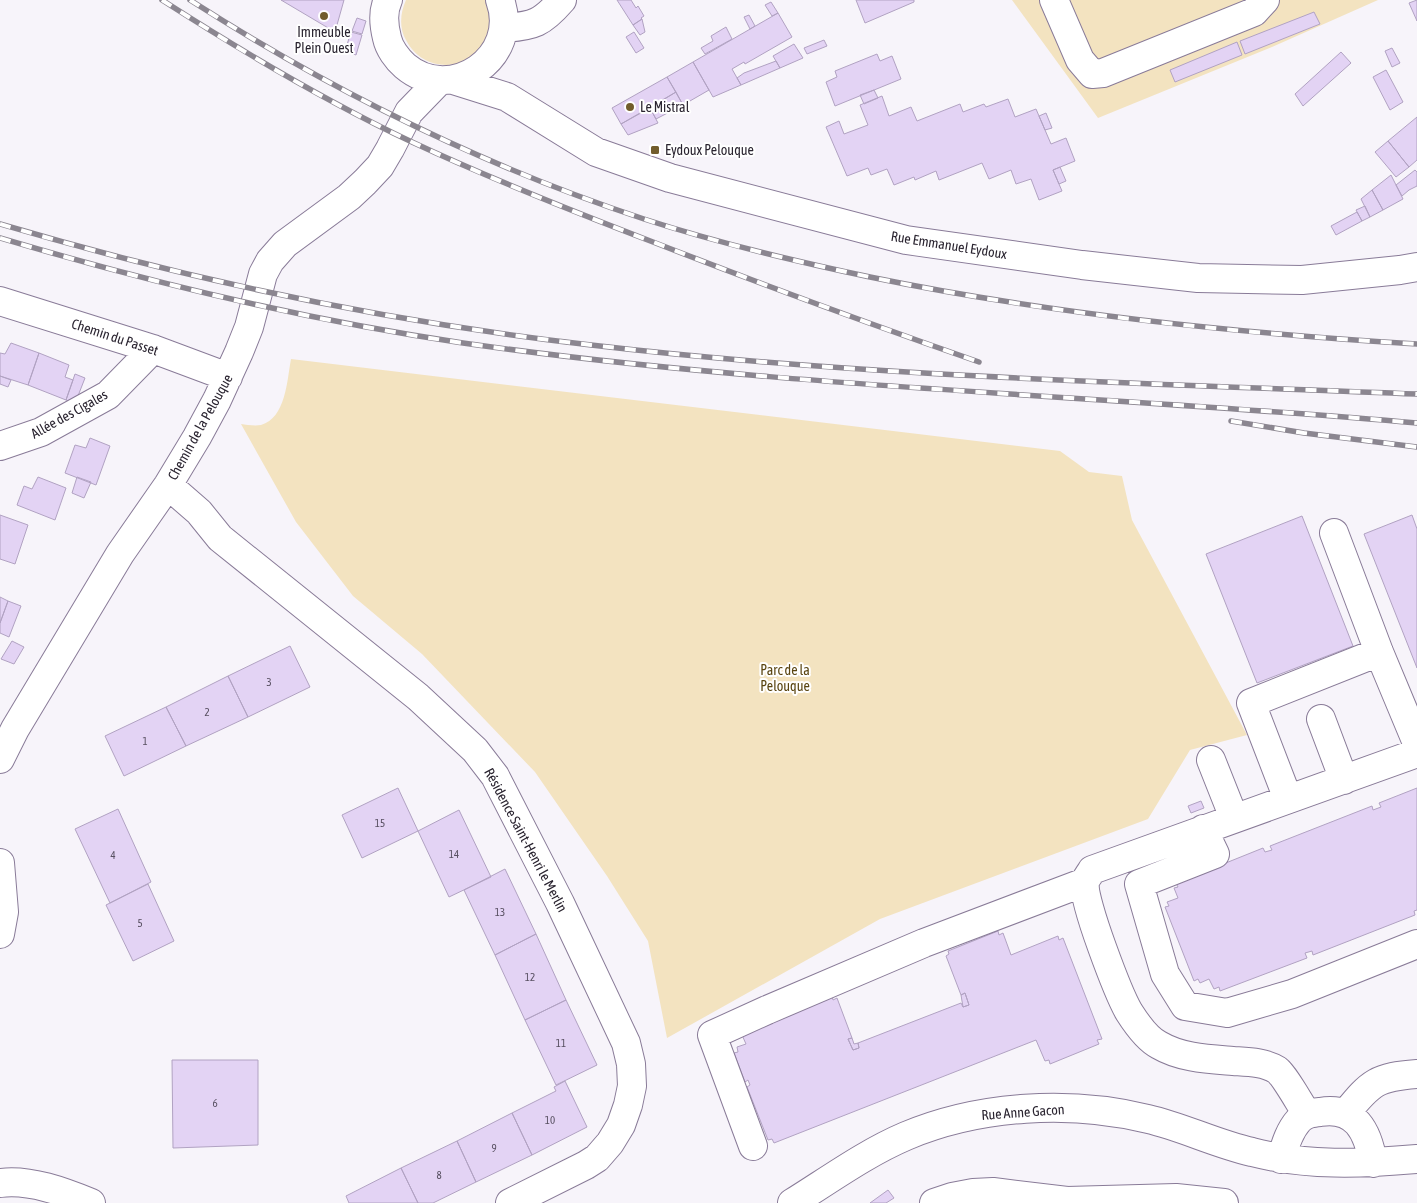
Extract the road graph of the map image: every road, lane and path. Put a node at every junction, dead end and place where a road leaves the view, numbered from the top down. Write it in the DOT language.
graph roads {
  1 [pos="388,0"];
  2 [pos="500,0"];
  3 [pos="562,0"];
  4 [pos="1054,0"];
  5 [pos="1265,0"];
  6 [pos="504,28"];
  7 [pos="493,55"];
  8 [pos="399,61"];
  9 [pos="446,80"];
  10 [pos="507,97"];
  11 [pos="409,112"];
  12 [pos="1417,267"];
  13 [pos="0,301"];
  14 [pos="153,349"];
  15 [pos="228,377"];
  16 [pos="0,446"];
  17 [pos="168,485"];
  18 [pos="1334,533"];
  19 [pos="1379,652"];
  20 [pos="1321,719"];
  21 [pos="1417,743"];
  22 [pos="1417,753"];
  23 [pos="0,759"];
  24 [pos="1211,760"];
  25 [pos="1344,780"];
  26 [pos="1288,799"];
  27 [pos="1234,818"];
  28 [pos="1203,829"];
  29 [pos="0,863"];
  30 [pos="1084,882"];
  31 [pos="0,934"];
  32 [pos="1417,944"];
  33 [pos="1417,1074"];
  34 [pos="1307,1114"];
  35 [pos="1346,1114"];
  36 [pos="753,1146"];
  37 [pos="1281,1159"];
  38 [pos="1417,1159"];
  39 [pos="1373,1163"];
  40 [pos="0,1183"];
  41 [pos="91,1203"];
  42 [pos="510,1203"];
  43 [pos="792,1203"];
  44 [pos="934,1203"];
  45 [pos="1224,1203"];
  1 -- 8 [label="street, Chemin de la Pelouque"];
  2 -- 6 [label="street"];
  3 -- 6 [label="street"];
  4 -- 5 [label="street"];
  6 -- 7 [label="street"];
  7 -- 9 [label="street"];
  7 -- 10 [label="street"];
  8 -- 9 [label="street, Rue Emmanuel Eydoux"];
  8 -- 11 [label="street, Chemin de la Pelouque"];
  9 -- 10 [label="street, Rue Emmanuel Eydoux"];
  9 -- 11 [label="street, Chemin de la Pelouque"];
  10 -- 12 [label="street, Rue Emmanuel Eydoux"];
  11 -- 15 [label="street, Chemin de la Pelouque"];
  13 -- 14 [label="street, Chemin du Passet"];
  14 -- 15 [label="street, Chemin du Passet"];
  14 -- 16 [label="street, Allée des Cigales"];
  15 -- 17 [label="street, Chemin de la Pelouque"];
  17 -- 23 [label="street, Chemin de la Pelouque"];
  17 -- 42 [label="street, Résidence Saint-Henri le Merlin"];
  18 -- 19 [label="street"];
  19 -- 21 [label="street"];
  19 -- 26 [label="street"];
  20 -- 25 [label="street"];
  22 -- 25 [label="street"];
  24 -- 27 [label="street"];
  25 -- 26 [label="street"];
  26 -- 27 [label="street"];
  27 -- 28 [label="street"];
  28 -- 30 [label="street"];
  28 -- 32 [label="street"];
  29 -- 31 [label="street"];
  30 -- 34 [label="street"];
  30 -- 36 [label="street"];
  33 -- 35 [label="street"];
  34 -- 35 [label="street"];
  34 -- 37 [label="street"];
  35 -- 39 [label="street"];
  37 -- 39 [label="street, Rue Anne Gacon"];
  37 -- 43 [label="street, Rue Anne Gacon"];
  38 -- 39 [label="street, Rue Anne Gacon"];
  40 -- 41 [label="street"];
  44 -- 45 [label="street"];
}
